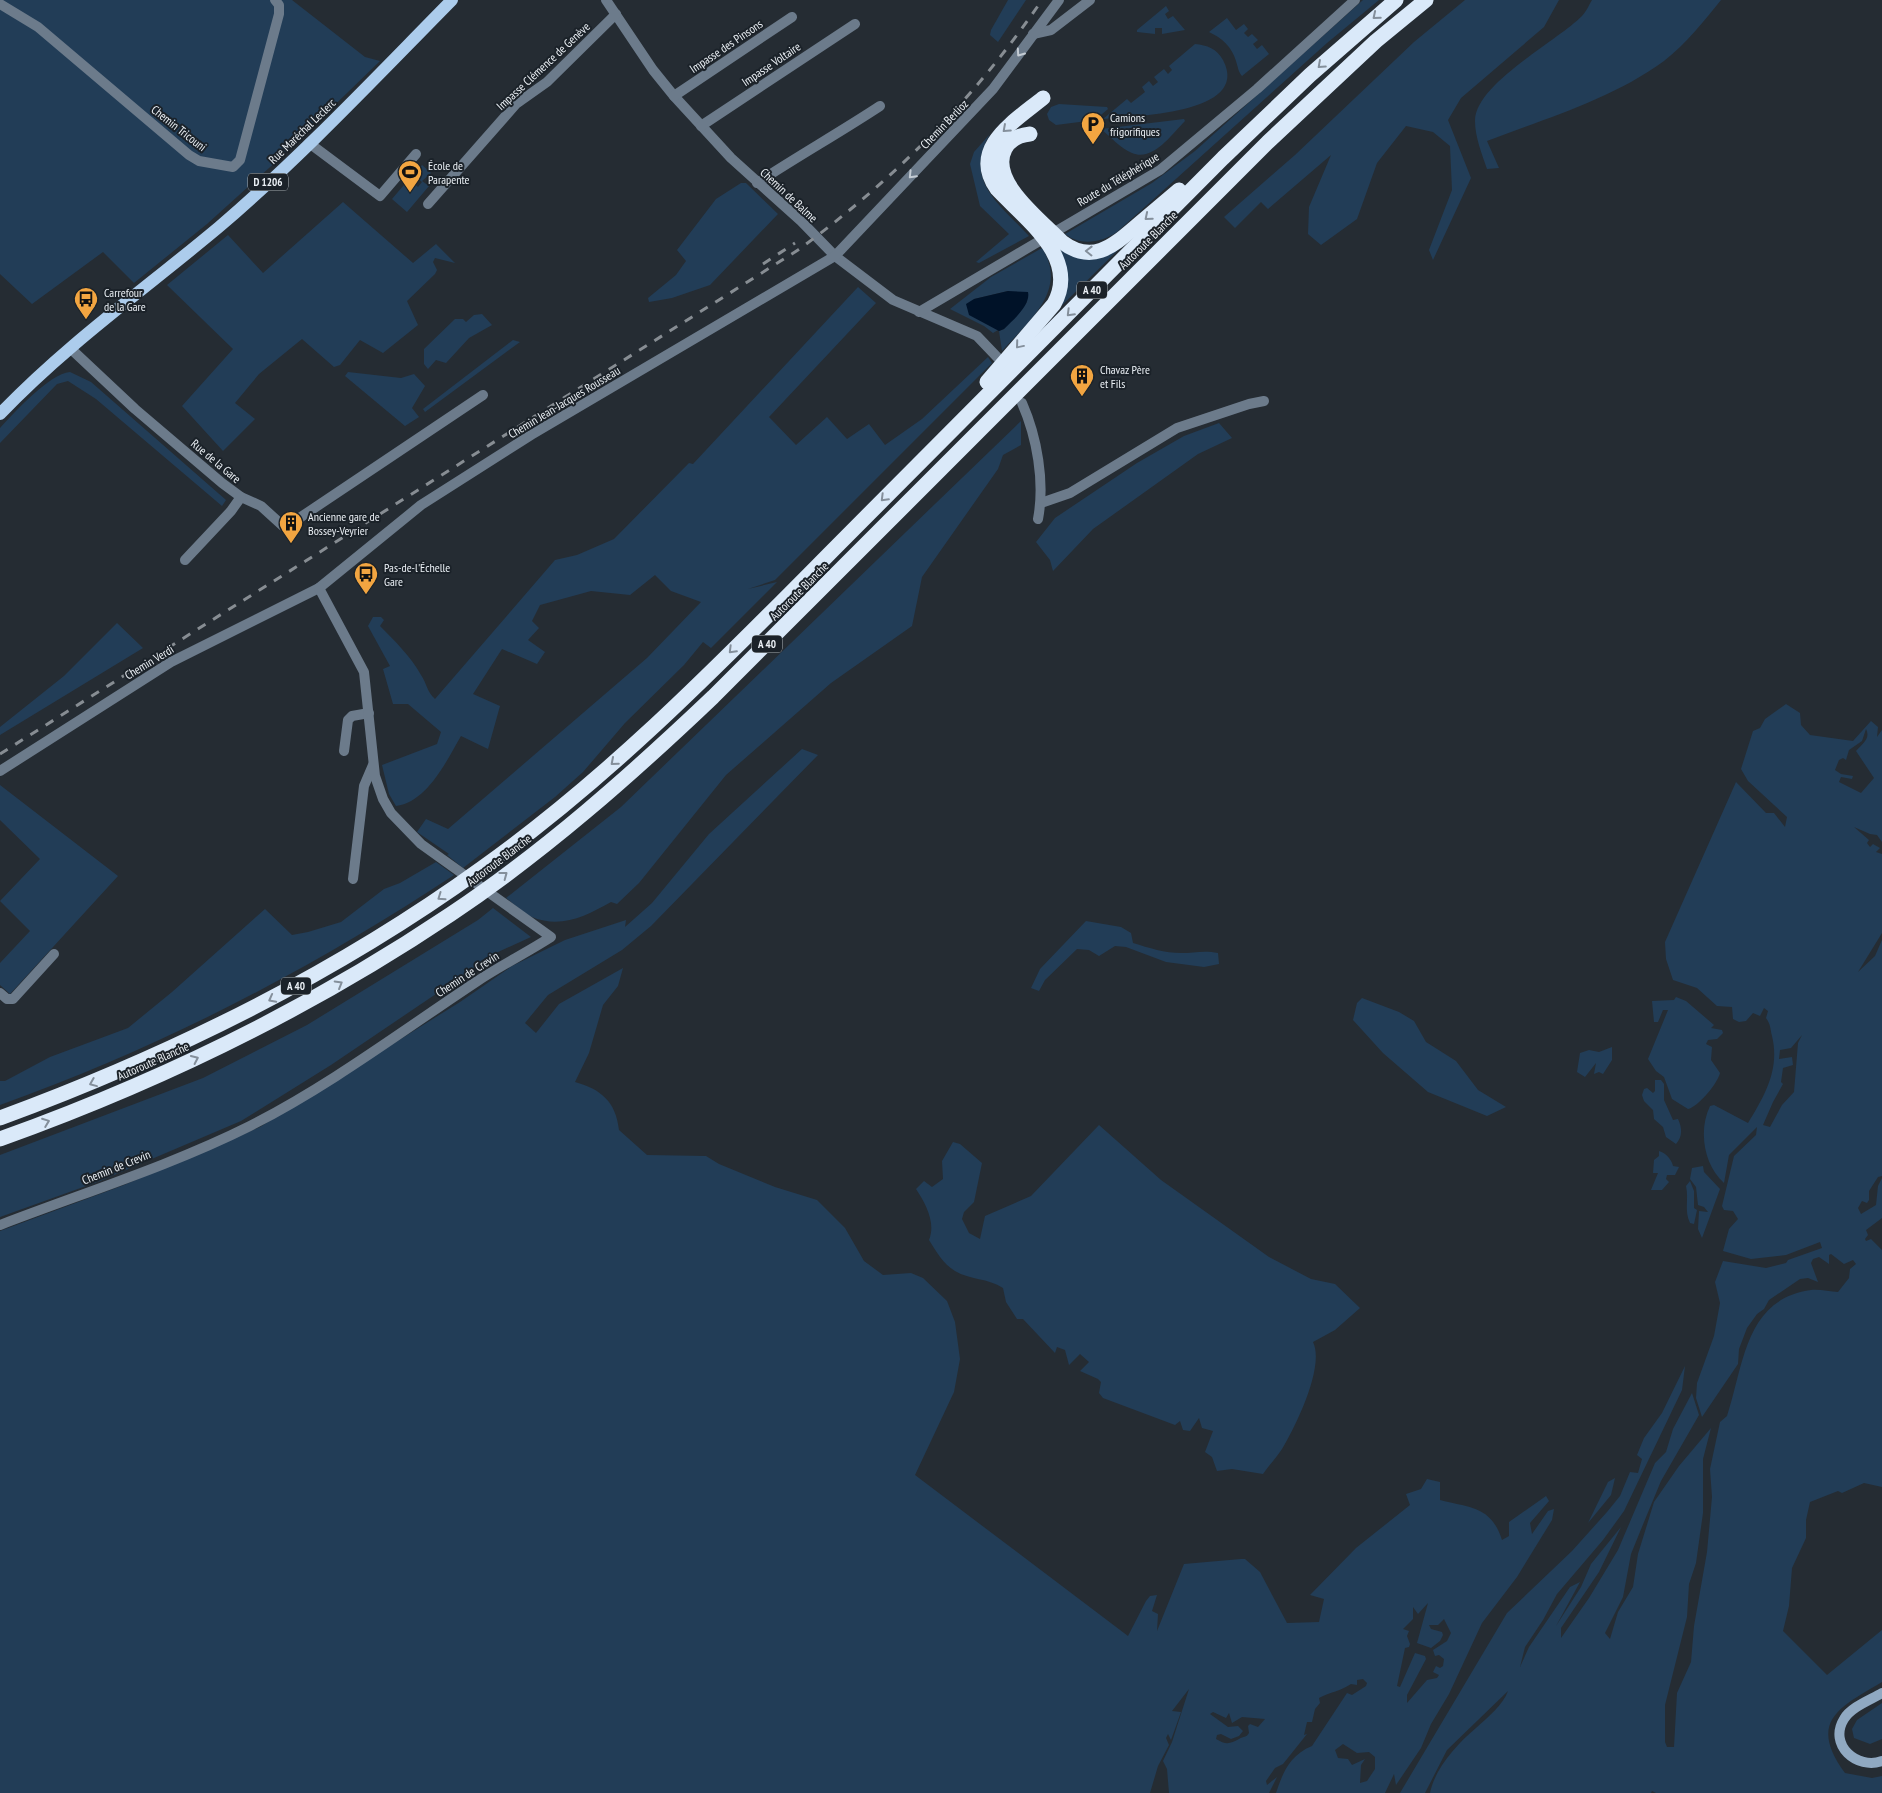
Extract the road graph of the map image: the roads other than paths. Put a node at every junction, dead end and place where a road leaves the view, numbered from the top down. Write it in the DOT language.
graph roads {
  1 [pos="275,0"];
  2 [pos="452,0"];
  3 [pos="606,0"];
  4 [pos="1059,0"];
  5 [pos="1090,0"];
  6 [pos="1355,0"];
  7 [pos="1396,0"];
  8 [pos="1426,0"];
  9 [pos="0,4"];
  10 [pos="616,14"];
  11 [pos="792,17"];
  12 [pos="855,24"];
  13 [pos="1033,34"];
  14 [pos="674,96"];
  15 [pos="1043,98"];
  16 [pos="880,106"];
  17 [pos="1265,117"];
  18 [pos="701,126"];
  19 [pos="1030,134"];
  20 [pos="309,144"];
  21 [pos="416,154"];
  22 [pos="757,183"];
  23 [pos="428,204"];
  24 [pos="1041,229"];
  25 [pos="1052,240"];
  26 [pos="835,256"];
  27 [pos="919,312"];
  28 [pos="70,348"];
  29 [pos="998,358"];
  30 [pos="483,395"];
  31 [pos="1264,401"];
  32 [pos="1022,403"];
  33 [pos="0,414"];
  34 [pos="919,464"];
  35 [pos="240,497"];
  36 [pos="1041,503"];
  37 [pos="1038,519"];
  38 [pos="185,560"];
  39 [pos="319,588"];
  40 [pos="369,714"];
  41 [pos="344,751"];
  42 [pos="374,762"];
  43 [pos="0,771"];
  44 [pos="352,879"];
  45 [pos="54,954"];
  46 [pos="0,993"];
  47 [pos="0,1118"];
  48 [pos="0,1139"];
  49 [pos="0,1225"];
  50 [pos="1882,1693"];
  51 [pos="1882,1761"];
  1 -- 9 [label="street, Chemin Tricouni"];
  2 -- 20 [label="main road, Rue Maréchal Leclerc / D 1206"];
  3 -- 10 [label="street, Chemin de Balme"];
  4 -- 13 [label="street, Chemin Berlioz"];
  5 -- 13 [label="street"];
  6 -- 27 [label="street, Route du Téléphérique"];
  7 -- 17 [label="highway, Autoroute Blanche / A 40, one-way"];
  48 -- 8 [label="highway, Autoroute Blanche / A 40, one-way"];
  10 -- 14 [label="street, Chemin de Balme"];
  10 -- 23 [label="street, Impasse Clémence de Genève"];
  11 -- 14 [label="street, Impasse des Pinsons"];
  12 -- 18 [label="street, Impasse Voltaire"];
  13 -- 26 [label="street, Chemin Berlioz, one-way"];
  14 -- 18 [label="street, Chemin de Balme"];
  15 -- 24 [label="highway, one-way"];
  16 -- 22 [label="street"];
  17 -- 25 [label="highway, one-way"];
  17 -- 34 [label="highway, Autoroute Blanche / A 40, one-way"];
  18 -- 22 [label="street, Chemin de Balme"];
  19 -- 24 [label="highway"];
  20 -- 21 [label="street"];
  20 -- 28 [label="main road, Rue Maréchal Leclerc / D 1206"];
  22 -- 26 [label="street, Chemin de Balme"];
  24 -- 25 [label="highway"];
  25 -- 34 [label="highway, one-way"];
  26 -- 27 [label="street, Chemin de Balme"];
  26 -- 39 [label="street, Chemin Jean-Jacques Rousseau"];
  27 -- 29 [label="street, Chemin de Balme"];
  28 -- 33 [label="main road, D 1206"];
  28 -- 35 [label="street, Rue de la Gare"];
  30 -- 35 [label="street, Rue de la Gare"];
  31 -- 36 [label="street"];
  32 -- 36 [label="street"];
  34 -- 47 [label="highway, Autoroute Blanche / A 40, one-way"];
  35 -- 38 [label="street"];
  36 -- 37 [label="street"];
  39 -- 40 [label="street, Chemin de Crevin"];
  39 -- 43 [label="street, Chemin Verdi"];
  40 -- 41 [label="street"];
  40 -- 42 [label="street, Chemin de Crevin"];
  42 -- 44 [label="street"];
  42 -- 49 [label="street, Chemin de Crevin"];
  45 -- 46 [label="street"];
  50 -- 51 [label="street"];
}
